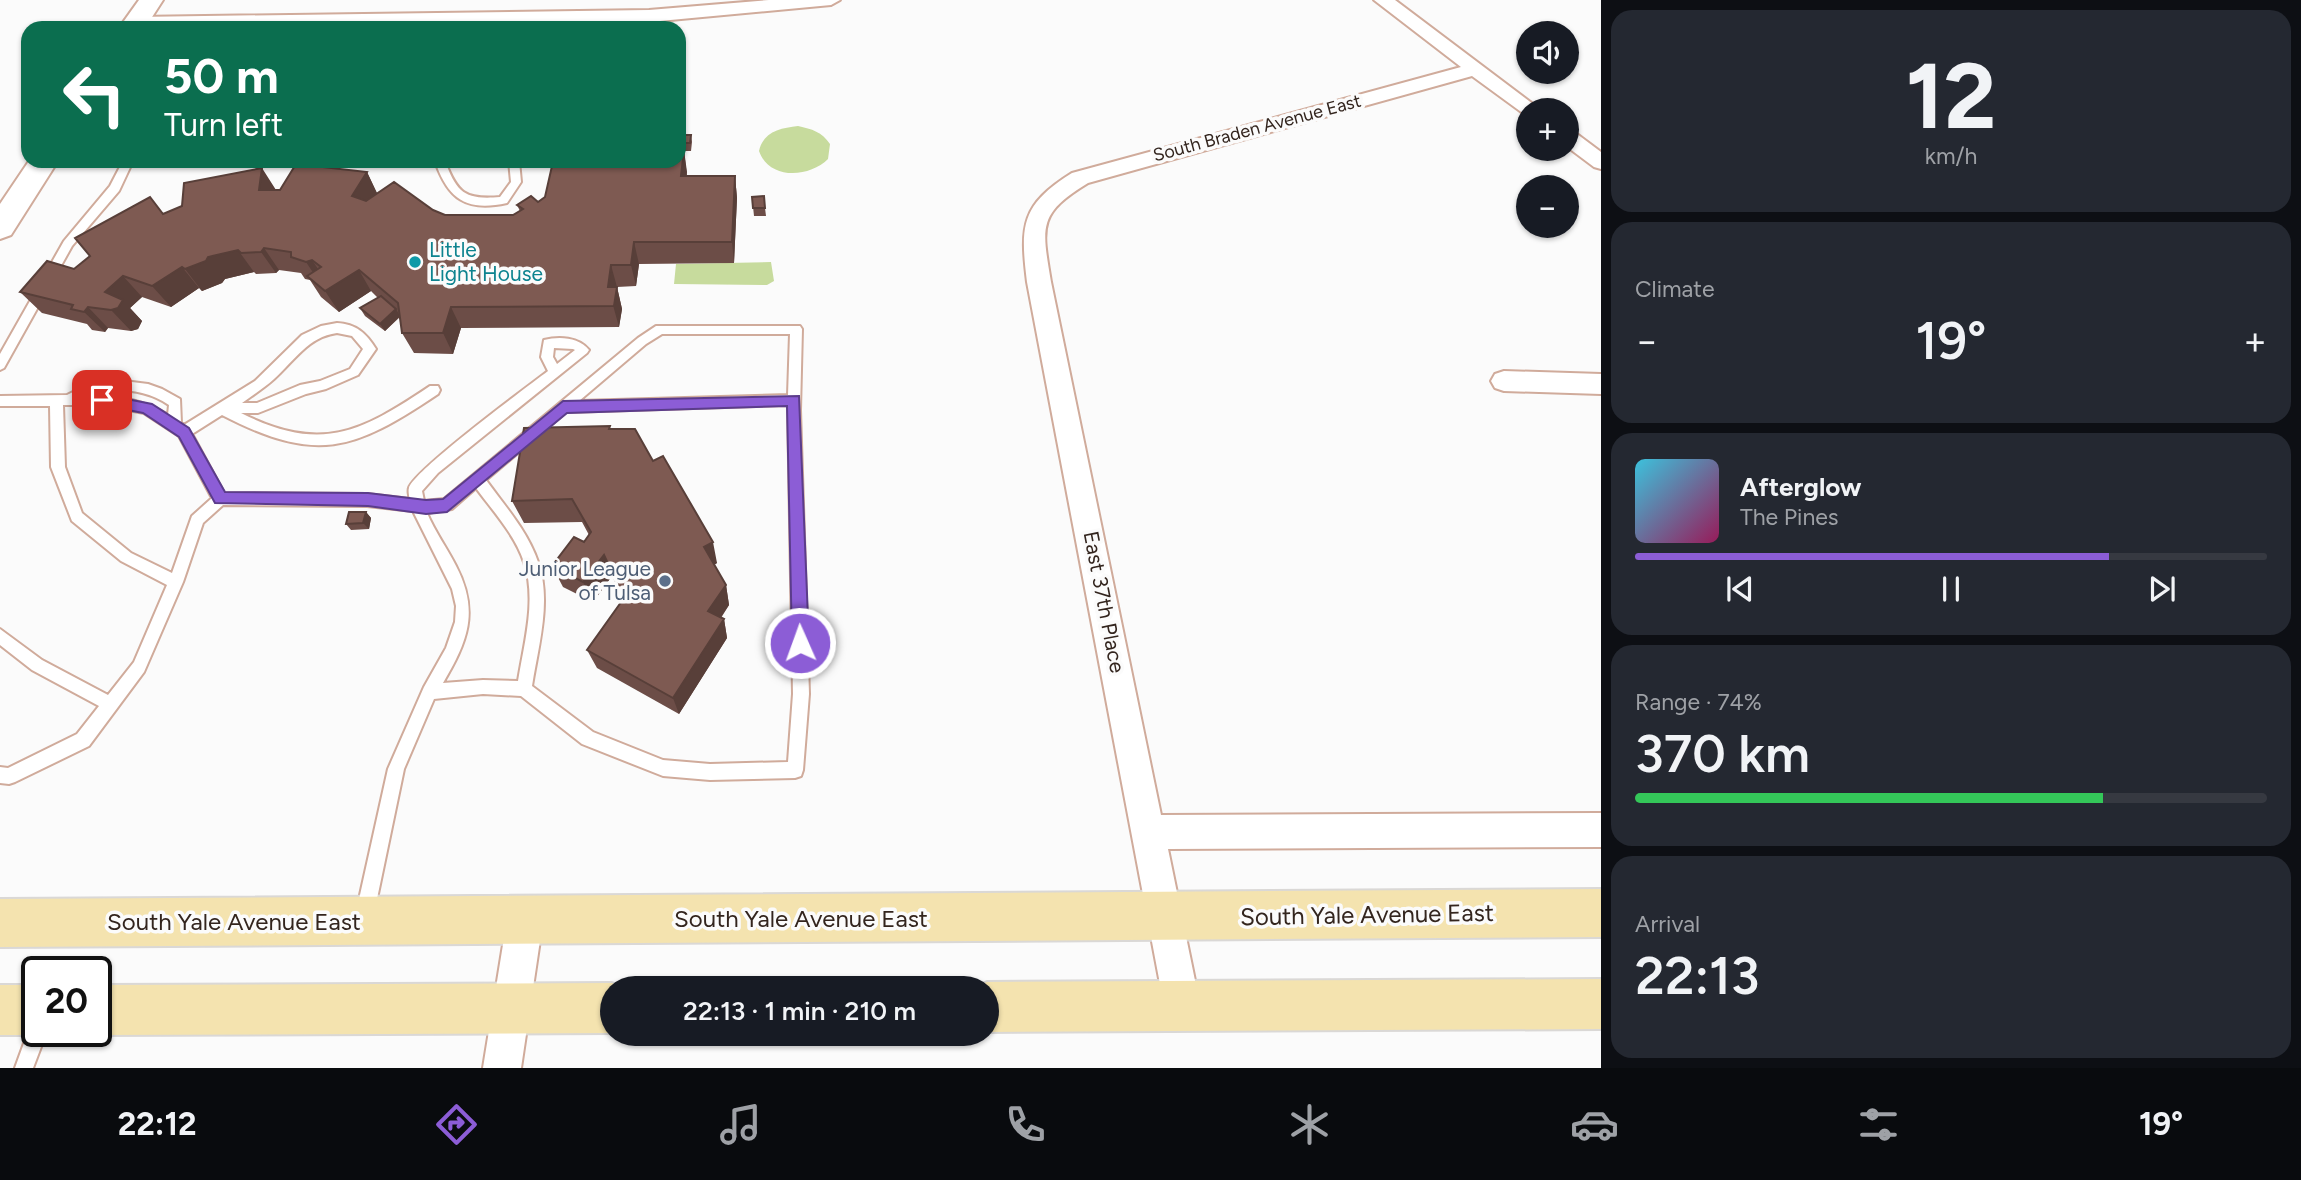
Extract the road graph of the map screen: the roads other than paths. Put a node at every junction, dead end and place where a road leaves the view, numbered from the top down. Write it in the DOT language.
graph roads {
  1 [pos="151,0"];
  2 [pos="464,0"];
  3 [pos="831,0"];
  4 [pos="1383,0"];
  5 [pos="457,19"];
  6 [pos="137,21"];
  7 [pos="349,21"];
  8 [pos="1475,69"];
  9 [pos="1516,99"];
  10 [pos="1579,146"];
  11 [pos="1601,162"];
  12 [pos="39,168"];
  13 [pos="125,168"];
  14 [pos="443,168"];
  15 [pos="515,168"];
  16 [pos="1045,200"];
  17 [pos="0,228"];
  18 [pos="0,365"];
  19 [pos="555,372"];
  20 [pos="1504,381"];
  21 [pos="1601,384"];
  22 [pos="433,390"];
  23 [pos="794,400"];
  24 [pos="0,401"];
  25 [pos="61,401"];
  26 [pos="563,407"];
  27 [pos="220,408"];
  28 [pos="179,429"];
  29 [pos="477,480"];
  30 [pos="220,499"];
  31 [pos="416,506"];
  32 [pos="176,582"];
  33 [pos="0,636"];
  34 [pos="524,689"];
  35 [pos="429,692"];
  36 [pos="110,704"];
  37 [pos="0,775"];
  38 [pos="1601,830"];
  39 [pos="1150,832"];
  40 [pos="1601,913"];
  41 [pos="1167,917"];
  42 [pos="525,920"];
  43 [pos="363,922"];
  44 [pos="0,923"];
  45 [pos="1601,1004"];
  46 [pos="1182,1005"];
  47 [pos="999,1007"];
  48 [pos="511,1009"];
  49 [pos="600,1009"];
  50 [pos="0,1010"];
  51 [pos="21,1010"];
  52 [pos="112,1010"];
  53 [pos="32,1047"];
  54 [pos="24,1068"];
  55 [pos="502,1068"];
  1 -- 6 [label="street"];
  2 -- 5 [label="street"];
  3 -- 5 [label="street"];
  4 -- 8 [label="street"];
  5 -- 7 [label="street"];
  8 -- 9 [label="street"];
  8 -- 16 [label="street, South Braden Avenue East"];
  10 -- 11 [label="street"];
  12 -- 17 [label="street"];
  13 -- 18 [label="lane"];
  14 -- 15 [label="lane"];
  16 -- 39 [label="street, East 37th Place"];
  19 -- 31 [label="lane"];
  20 -- 21 [label="street"];
  22 -- 27 [label="lane"];
  23 -- 26 [label="lane"];
  23 -- 26 [label="lane"];
  23 -- 34 [label="lane"];
  24 -- 25 [label="lane"];
  25 -- 28 [label="lane"];
  25 -- 28 [label="lane"];
  25 -- 32 [label="lane"];
  26 -- 29 [label="lane"];
  27 -- 27 [label="lane"];
  27 -- 28 [label="lane"];
  28 -- 30 [label="lane"];
  29 -- 31 [label="lane"];
  29 -- 34 [label="lane"];
  30 -- 31 [label="lane"];
  30 -- 32 [label="lane"];
  31 -- 35 [label="lane"];
  32 -- 36 [label="lane"];
  33 -- 36 [label="lane"];
  34 -- 35 [label="lane"];
  35 -- 43 [label="lane"];
  36 -- 37 [label="lane"];
  38 -- 39 [label="street"];
  39 -- 41 [label="street, East 37th Place"];
  40 -- 41 [label="main road, South Yale Avenue East"];
  41 -- 42 [label="main road, South Yale Avenue East"];
  41 -- 46 [label="street, East 37th Place"];
  42 -- 43 [label="main road, South Yale Avenue East"];
  42 -- 48 [label="street"];
  43 -- 44 [label="main road, South Yale Avenue East"];
  45 -- 46 [label="main road"];
  46 -- 47 [label="main road"];
  48 -- 49 [label="main road"];
  48 -- 52 [label="main road"];
  48 -- 55 [label="street"];
  50 -- 51 [label="main road"];
  53 -- 54 [label="lane"];
}
